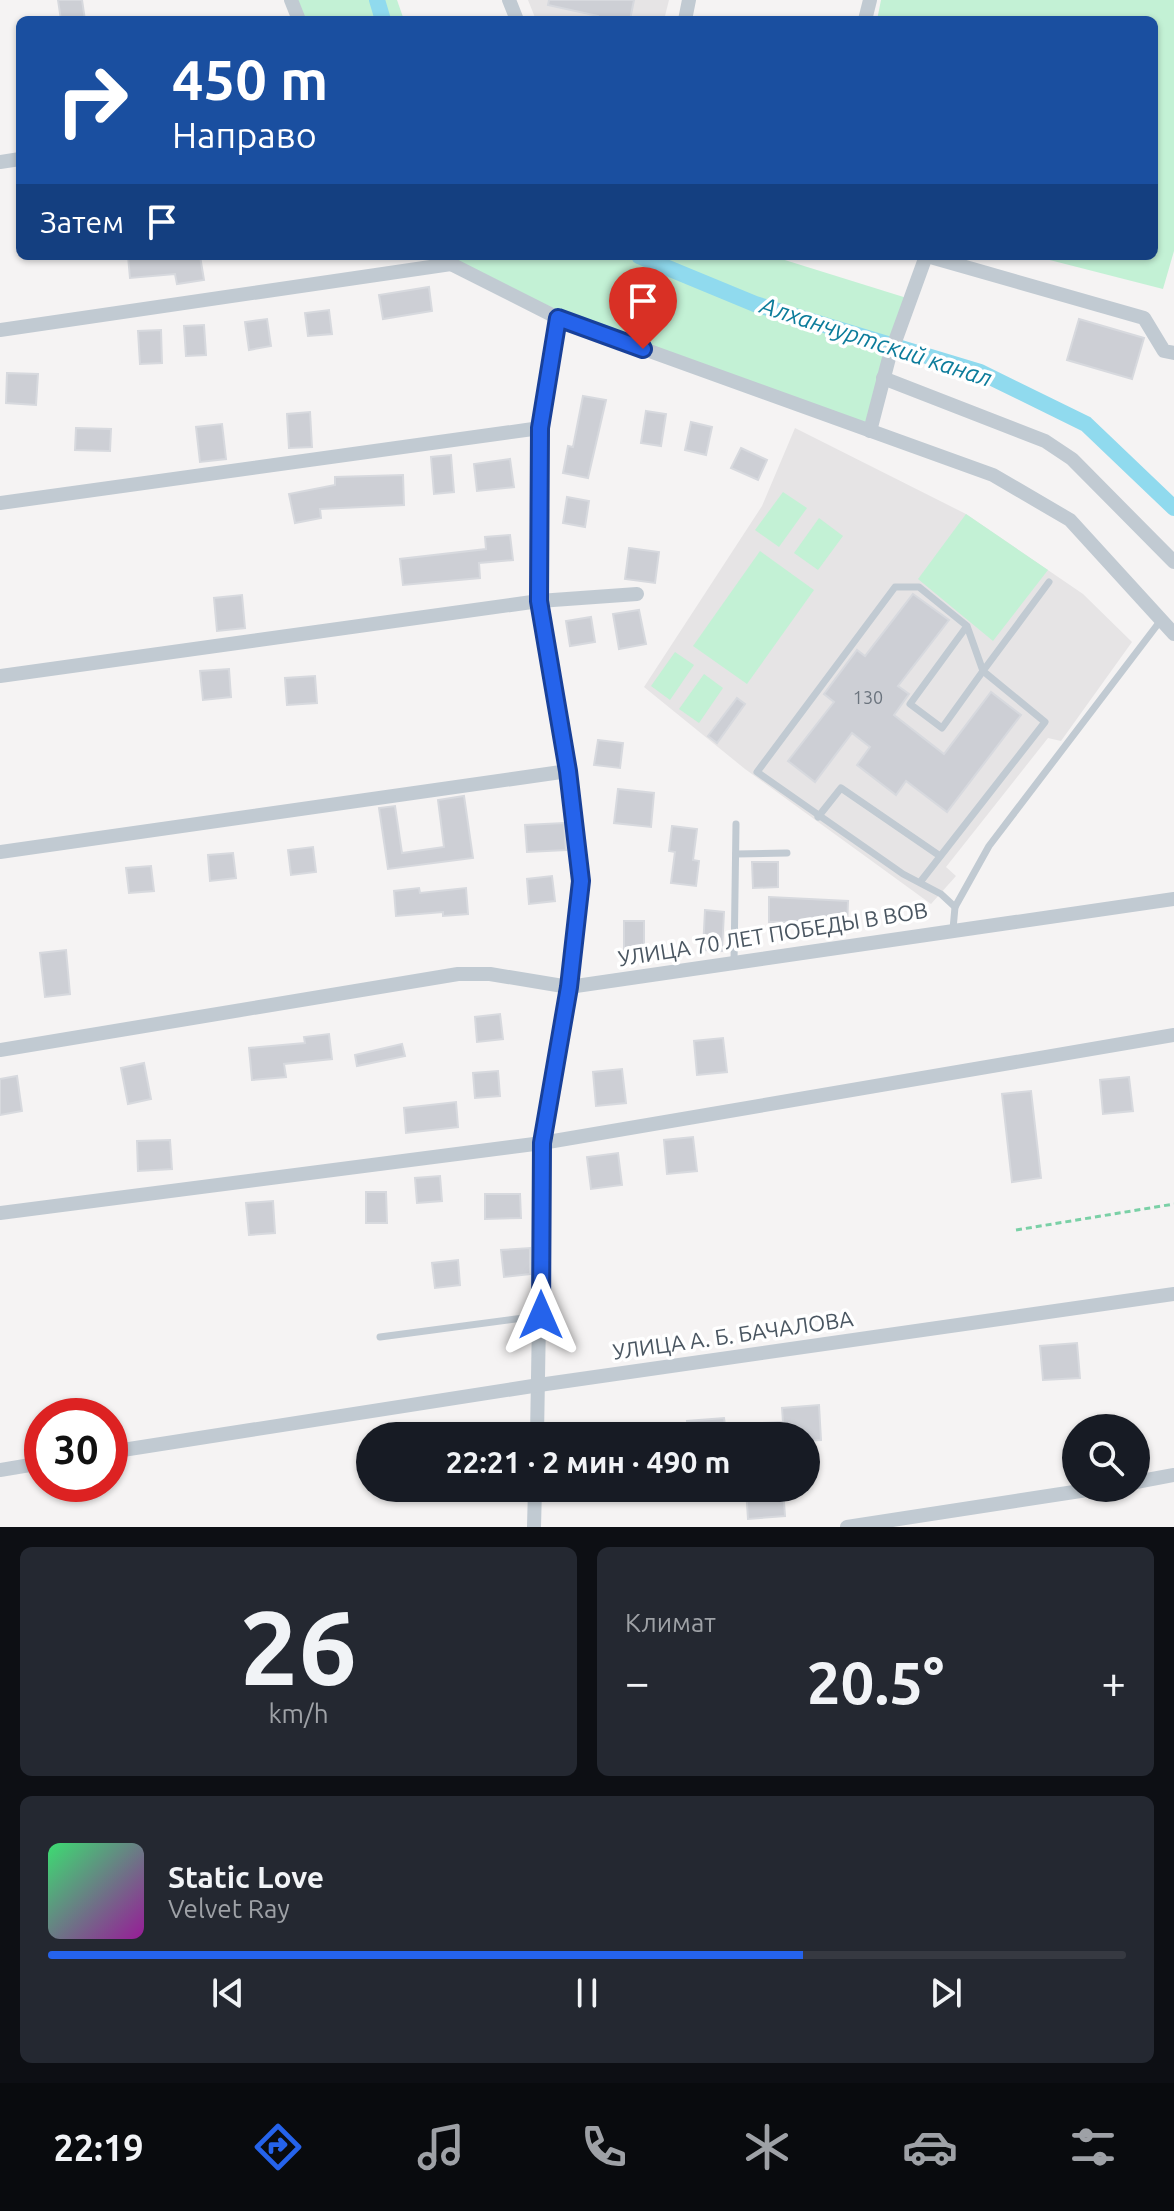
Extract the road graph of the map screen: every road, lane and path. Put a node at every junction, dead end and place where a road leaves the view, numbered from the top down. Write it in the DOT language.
graph roads {
  1 [pos="447,260"];
  2 [pos="924,260"];
  3 [pos="940,260"];
  4 [pos="558,318"];
  5 [pos="0,330"];
  6 [pos="1174,353"];
  7 [pos="883,378"];
  8 [pos="540,428"];
  9 [pos="870,431"];
  10 [pos="0,503"];
  11 [pos="1174,562"];
  12 [pos="1049,582"];
  13 [pos="637,594"];
  14 [pos="539,601"];
  15 [pos="1161,620"];
  16 [pos="967,626"];
  17 [pos="1174,634"];
  18 [pos="983,671"];
  19 [pos="0,676"];
  20 [pos="568,771"];
  21 [pos="818,817"];
  22 [pos="736,824"];
  23 [pos="0,852"];
  24 [pos="787,853"];
  25 [pos="736,854"];
  26 [pos="940,856"];
  27 [pos="921,881"];
  28 [pos="1174,899"];
  29 [pos="955,907"];
  30 [pos="953,929"];
  31 [pos="734,962"];
  32 [pos="569,987"];
  33 [pos="1174,1035"];
  34 [pos="0,1050"];
  35 [pos="542,1143"];
  36 [pos="1174,1204"];
  37 [pos="0,1213"];
  38 [pos="1016,1230"];
  39 [pos="1174,1294"];
  40 [pos="541,1315"];
  41 [pos="380,1337"];
  42 [pos="539,1385"];
  43 [pos="538,1422"];
  44 [pos="128,1449"];
  45 [pos="24,1466"];
  46 [pos="0,1470"];
  47 [pos="1174,1475"];
  48 [pos="1150,1479"];
  49 [pos="1062,1494"];
  50 [pos="535,1502"];
  51 [pos="534,1527"];
  52 [pos="847,1527"];
  1 -- 4 [label="street"];
  1 -- 5 [label="street"];
  2 -- 7 [label="street"];
  3 -- 6 [label="street"];
  4 -- 8 [label="street"];
  4 -- 9 [label="street"];
  7 -- 9 [label="street"];
  7 -- 11 [label="street"];
  8 -- 10 [label="street"];
  8 -- 14 [label="street"];
  9 -- 15 [label="street"];
  12 -- 18 [label="lane"];
  13 -- 14 [label="street"];
  14 -- 19 [label="street"];
  14 -- 20 [label="street"];
  15 -- 17 [label="street"];
  15 -- 29 [label="lane"];
  16 -- 18 [label="lane"];
  16 -- 18 [label="lane"];
  16 -- 21 [label="lane"];
  18 -- 26 [label="lane"];
  20 -- 23 [label="street"];
  20 -- 32 [label="street"];
  21 -- 26 [label="lane"];
  21 -- 27 [label="lane"];
  22 -- 25 [label="lane"];
  24 -- 25 [label="lane"];
  25 -- 31 [label="lane"];
  26 -- 27 [label="lane"];
  27 -- 29 [label="lane"];
  28 -- 30 [label="street, УЛИЦА 70 ЛЕТ ПОБЕДЫ В ВОВ"];
  29 -- 30 [label="lane"];
  30 -- 31 [label="street, УЛИЦА 70 ЛЕТ ПОБЕДЫ В ВОВ"];
  31 -- 32 [label="street, УЛИЦА 70 ЛЕТ ПОБЕДЫ В ВОВ"];
  32 -- 34 [label="street, УЛИЦА 70 ЛЕТ ПОБЕДЫ В ВОВ"];
  32 -- 35 [label="street"];
  33 -- 35 [label="street"];
  35 -- 37 [label="street"];
  35 -- 40 [label="street"];
  36 -- 38 [label="path"];
  39 -- 42 [label="street, УЛИЦА А. Б. БАЧАЛОВА"];
  40 -- 41 [label="lane"];
  40 -- 42 [label="street"];
  42 -- 43 [label="street"];
  42 -- 44 [label="street, УЛИЦА А. Б. БАЧАЛОВА"];
  45 -- 46 [label="street"];
  47 -- 48 [label="street"];
  49 -- 52 [label="street"];
  50 -- 51 [label="street"];
}
